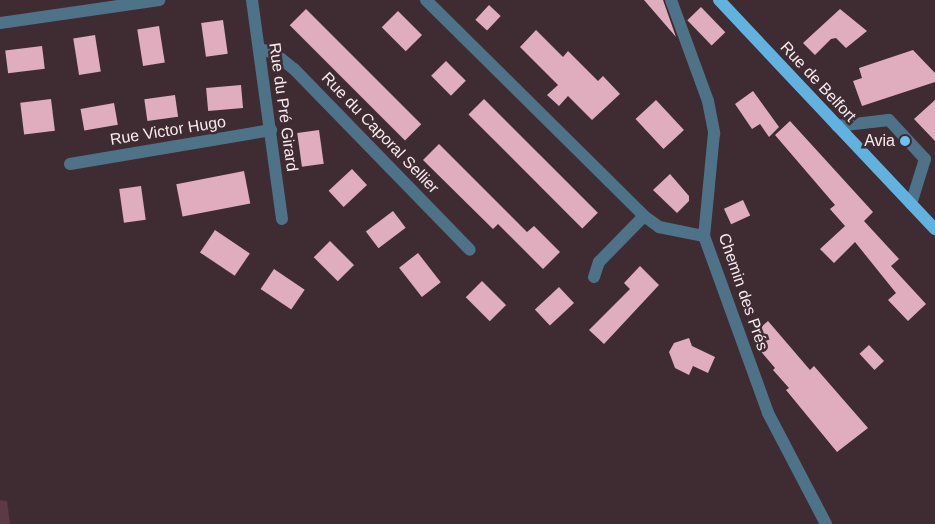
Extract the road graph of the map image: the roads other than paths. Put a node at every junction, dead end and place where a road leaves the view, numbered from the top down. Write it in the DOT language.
graph roads {
  1 [pos="158,0"];
  2 [pos="252,0"];
  3 [pos="426,0"];
  4 [pos="671,0"];
  5 [pos="719,0"];
  6 [pos="0,23"];
  7 [pos="260,49"];
  8 [pos="837,126"];
  9 [pos="270,130"];
  10 [pos="70,164"];
  11 [pos="911,204"];
  12 [pos="644,216"];
  13 [pos="282,219"];
  14 [pos="935,229"];
  15 [pos="704,236"];
  16 [pos="470,250"];
  17 [pos="594,277"];
  18 [pos="826,524"];
  1 -- 6 [label="street"];
  2 -- 7 [label="street, Rue du Pré Girard"];
  3 -- 12 [label="street"];
  4 -- 15 [label="street, Chemin des Prés"];
  5 -- 8 [label="main road, Rue de Belfort"];
  7 -- 9 [label="street, Rue du Pré Girard"];
  7 -- 16 [label="street, Rue du Caporal Sellier"];
  8 -- 11 [label="main road, Rue de Belfort"];
  8 -- 11 [label="street"];
  9 -- 10 [label="street, Rue Victor Hugo"];
  9 -- 13 [label="street, Rue du Pré Girard"];
  11 -- 14 [label="main road, Rue de Belfort"];
  12 -- 15 [label="street"];
  12 -- 17 [label="street"];
  15 -- 18 [label="street, Chemin des Prés"];
}
